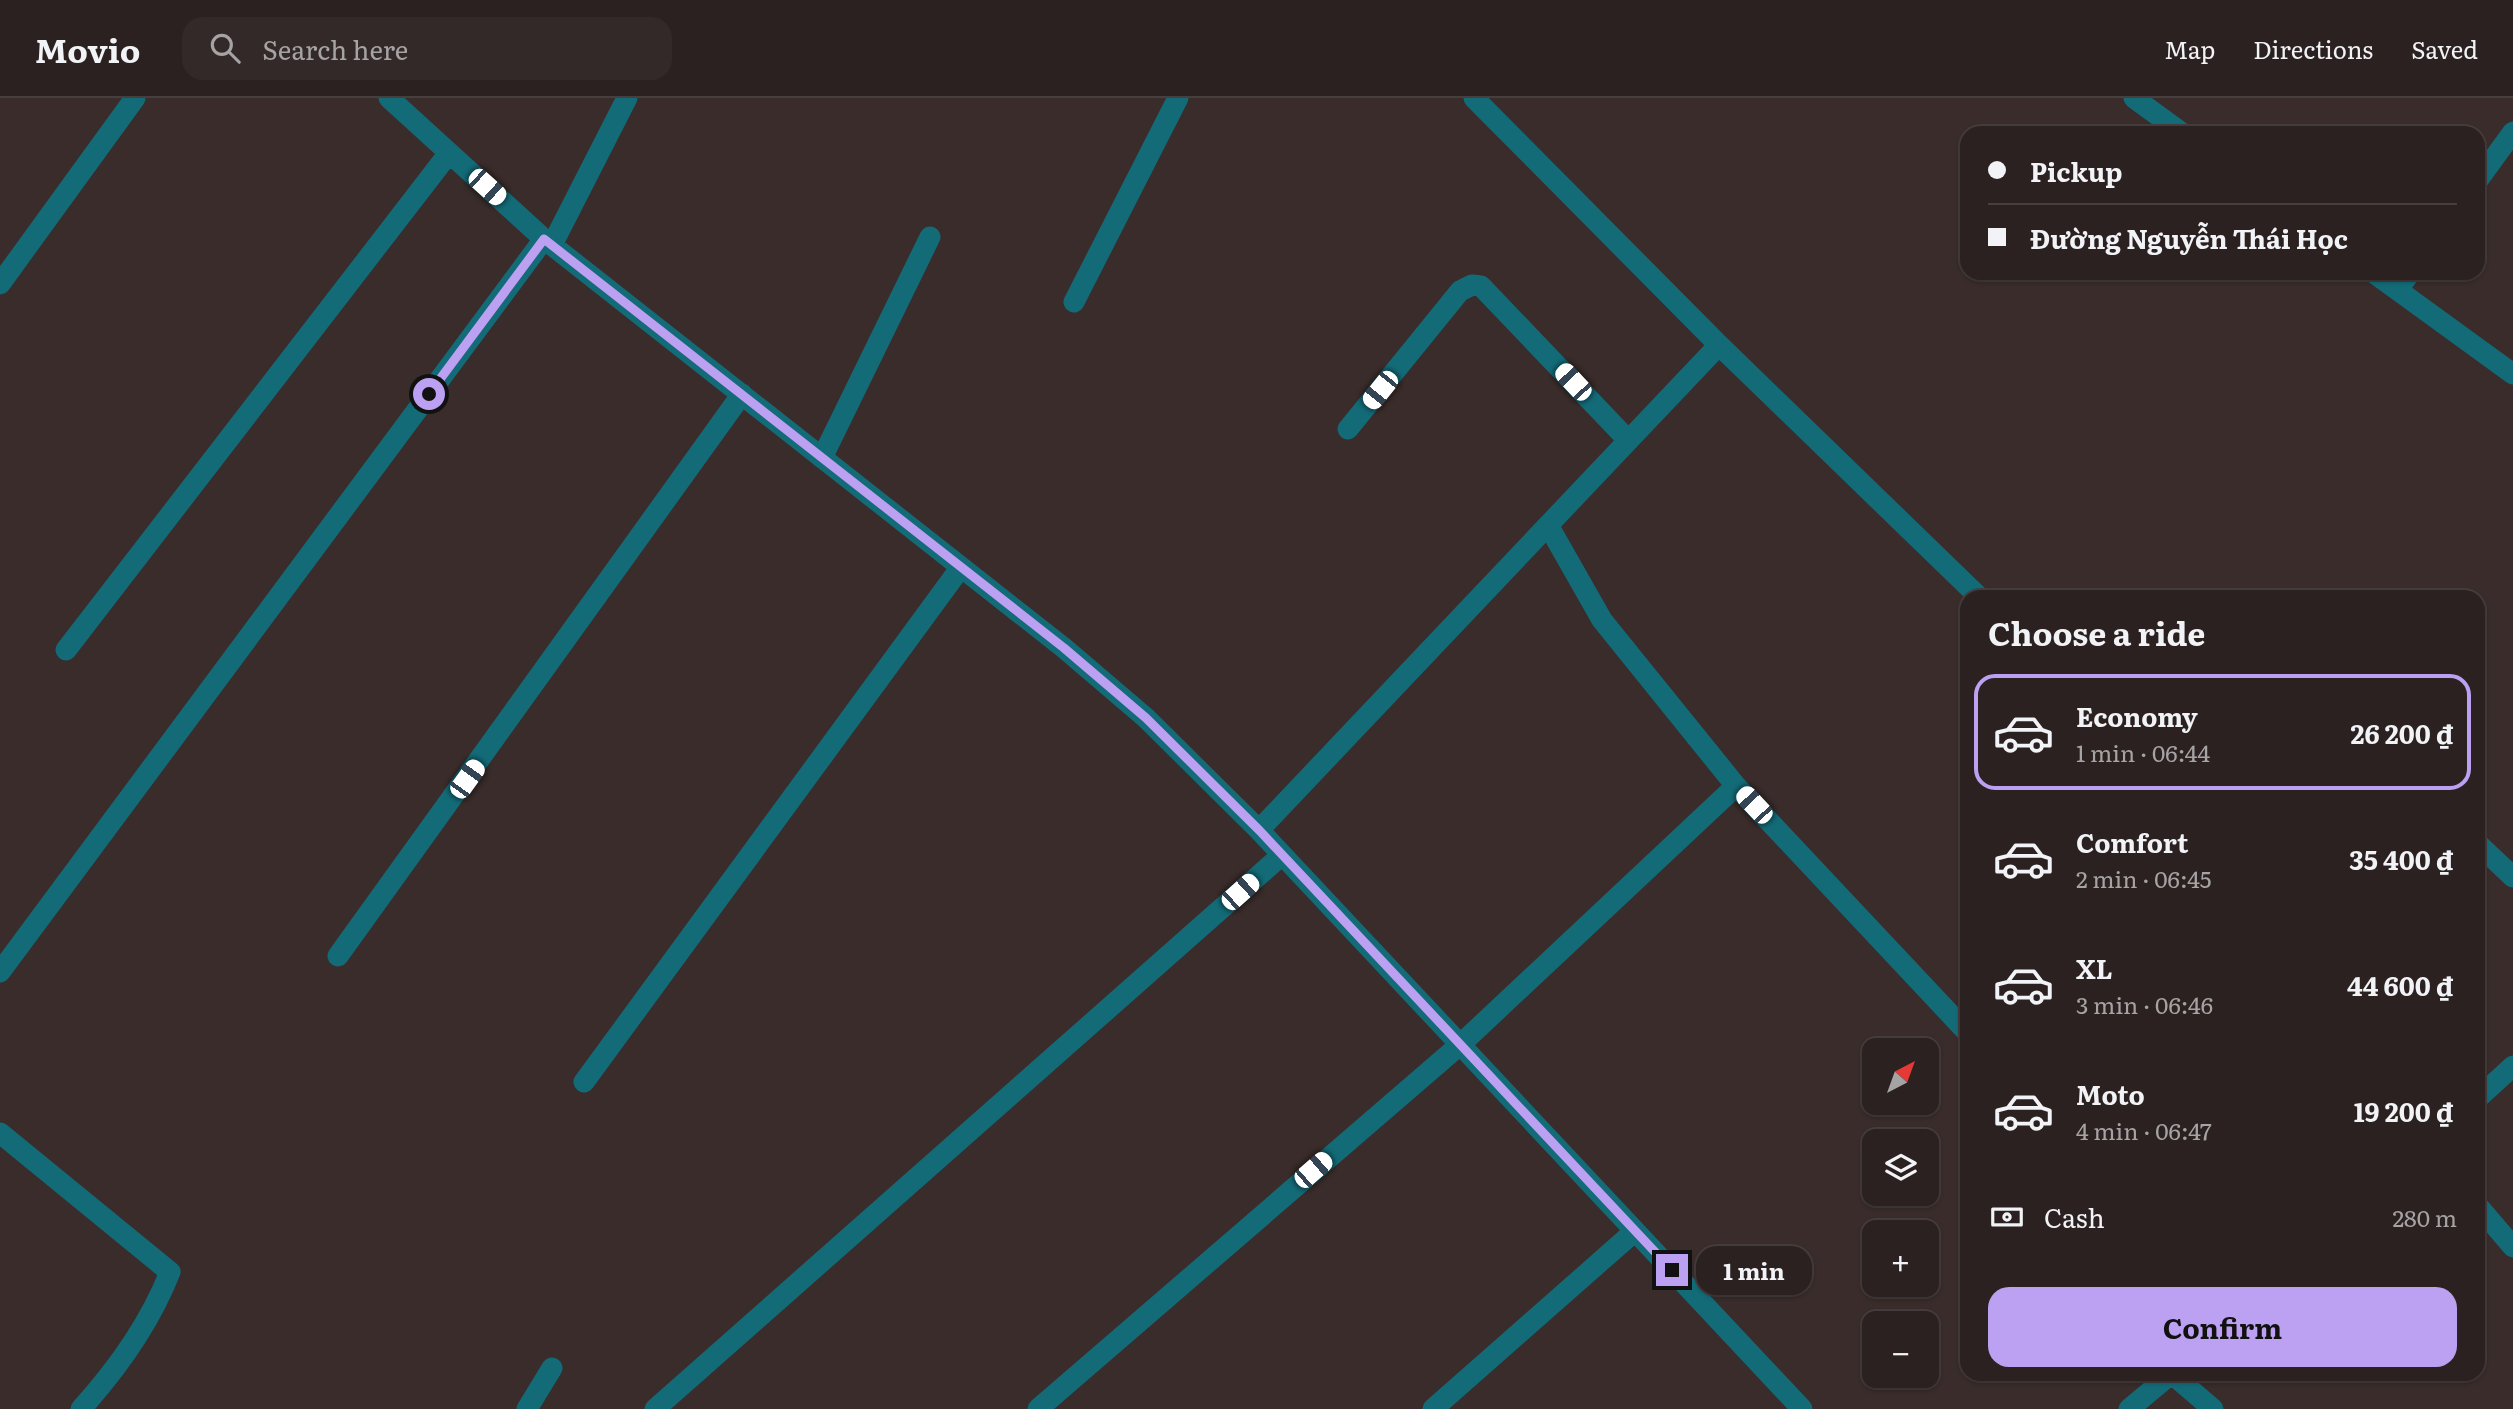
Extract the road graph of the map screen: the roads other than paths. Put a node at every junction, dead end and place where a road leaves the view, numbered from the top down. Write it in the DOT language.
graph roads {
  1 [pos="135,98"];
  2 [pos="389,98"];
  3 [pos="627,98"];
  4 [pos="1178,98"];
  5 [pos="1474,98"];
  6 [pos="2134,98"];
  7 [pos="2172,126"];
  8 [pos="2513,132"];
  9 [pos="450,153"];
  10 [pos="2485,170"];
  11 [pos="930,237"];
  12 [pos="548,242"];
  13 [pos="2404,282"];
  14 [pos="0,284"];
  15 [pos="1074,302"];
  16 [pos="1719,345"];
  17 [pos="2513,374"];
  18 [pos="741,394"];
  19 [pos="1348,429"];
  20 [pos="1628,440"];
  21 [pos="822,458"];
  22 [pos="1548,525"];
  23 [pos="961,567"];
  24 [pos="1972,590"];
  25 [pos="66,650"];
  26 [pos="1736,786"];
  27 [pos="1259,830"];
  28 [pos="2485,851"];
  29 [pos="1282,855"];
  30 [pos="2513,877"];
  31 [pos="338,956"];
  32 [pos="0,972"];
  33 [pos="1960,1025"];
  34 [pos="1462,1043"];
  35 [pos="2513,1066"];
  36 [pos="584,1082"];
  37 [pos="2485,1092"];
  38 [pos="0,1133"];
  39 [pos="2485,1214"];
  40 [pos="1635,1231"];
  41 [pos="2513,1247"];
  42 [pos="552,1368"];
  43 [pos="2163,1381"];
  44 [pos="2179,1381"];
  45 [pos="81,1409"];
  46 [pos="527,1409"];
  47 [pos="655,1409"];
  48 [pos="1038,1409"];
  49 [pos="1433,1409"];
  50 [pos="1801,1409"];
  51 [pos="2129,1409"];
  52 [pos="2213,1409"];
  1 -- 14 [label="street"];
  2 -- 9 [label="street"];
  3 -- 12 [label="street"];
  4 -- 15 [label="street"];
  5 -- 16 [label="street"];
  6 -- 7 [label="street"];
  8 -- 10 [label="street"];
  9 -- 12 [label="street"];
  9 -- 25 [label="street"];
  11 -- 21 [label="street"];
  12 -- 18 [label="street"];
  12 -- 32 [label="street"];
  13 -- 17 [label="street"];
  16 -- 20 [label="street"];
  16 -- 24 [label="street"];
  18 -- 21 [label="street"];
  18 -- 31 [label="street"];
  19 -- 20 [label="street"];
  20 -- 22 [label="street"];
  21 -- 23 [label="street"];
  22 -- 26 [label="street"];
  22 -- 27 [label="street"];
  23 -- 27 [label="street"];
  23 -- 36 [label="street"];
  26 -- 33 [label="street"];
  26 -- 34 [label="street"];
  27 -- 29 [label="street"];
  28 -- 30 [label="street"];
  29 -- 34 [label="street"];
  29 -- 47 [label="street"];
  34 -- 40 [label="street"];
  34 -- 48 [label="street"];
  35 -- 37 [label="street"];
  38 -- 45 [label="street"];
  39 -- 41 [label="street"];
  40 -- 49 [label="street"];
  40 -- 50 [label="street"];
  42 -- 46 [label="street"];
  43 -- 51 [label="street"];
  44 -- 52 [label="street"];
}
